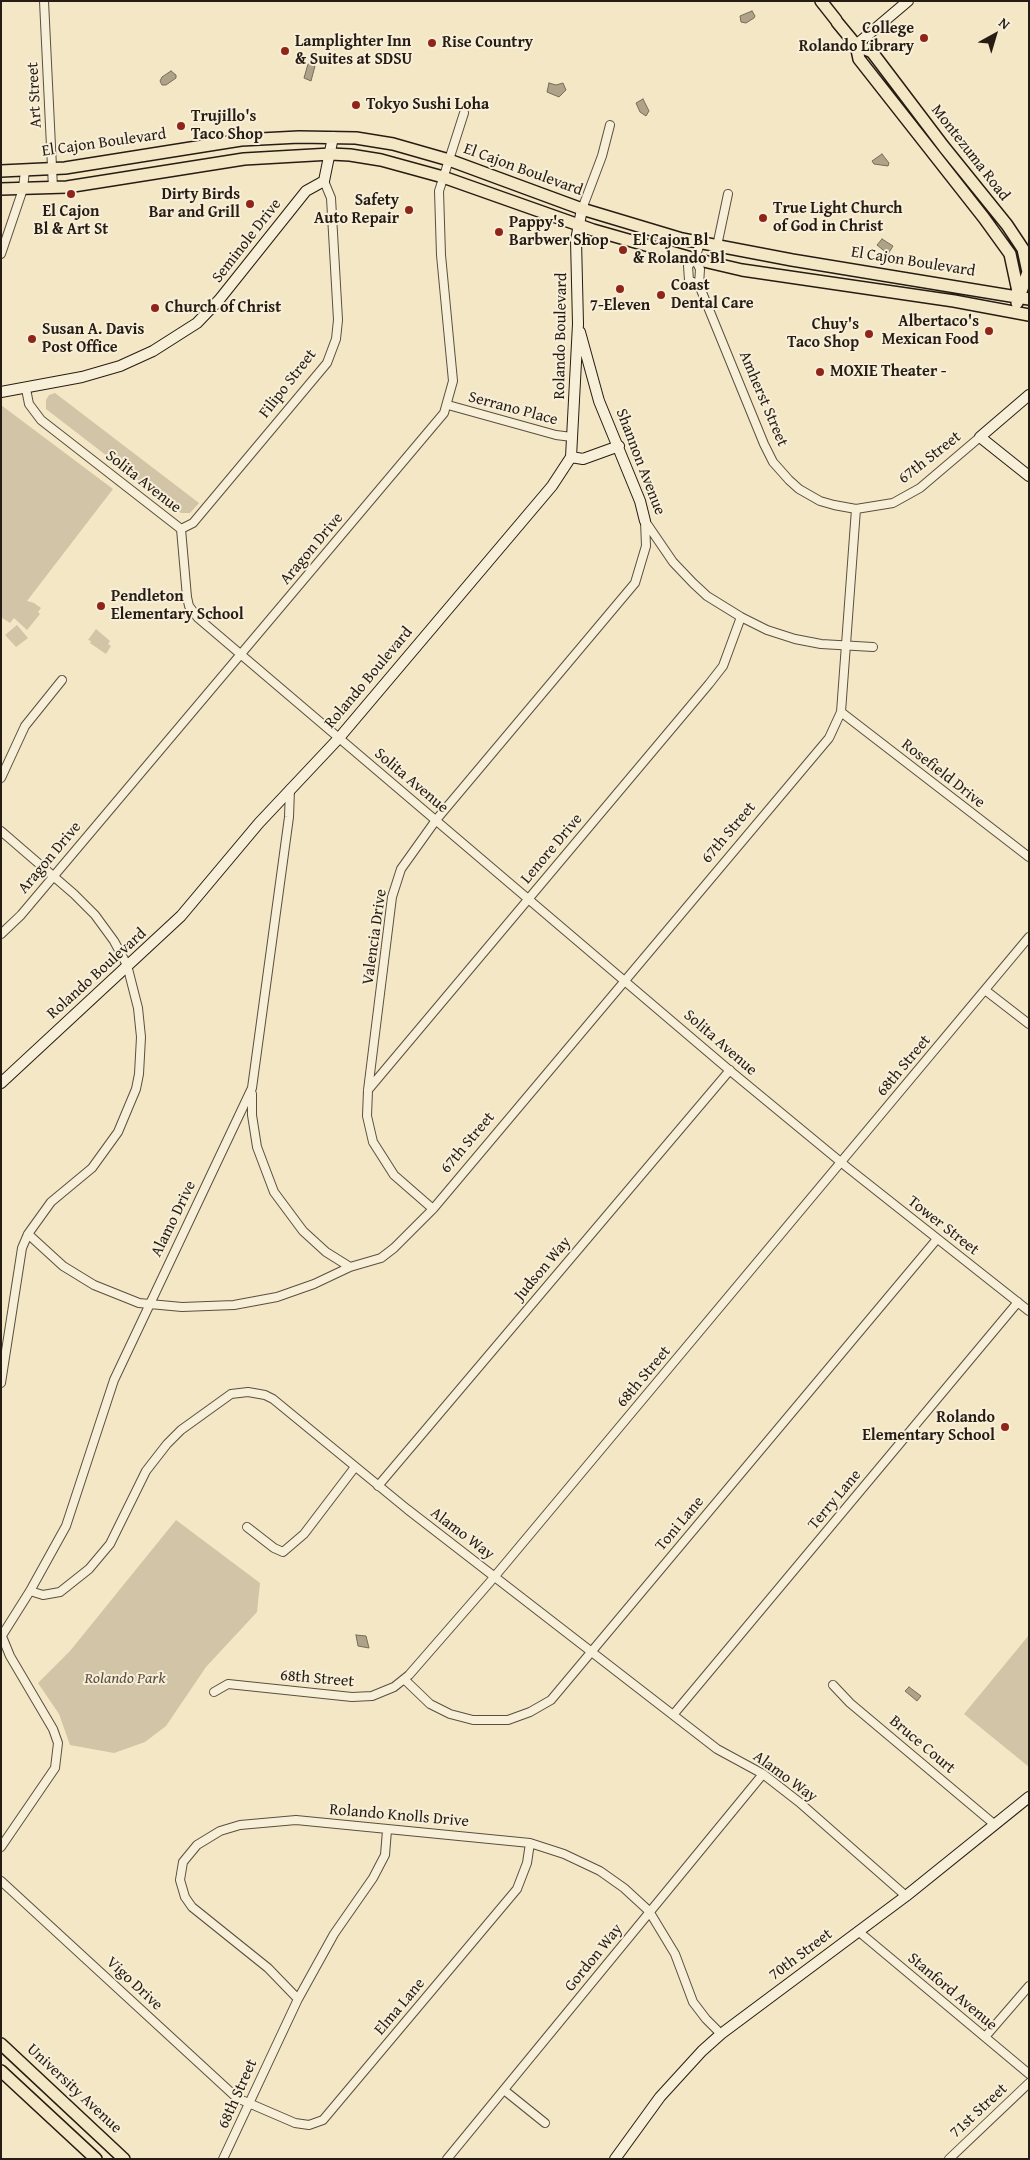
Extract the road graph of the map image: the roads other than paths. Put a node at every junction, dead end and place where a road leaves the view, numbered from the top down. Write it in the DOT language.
graph roads {
  1 [pos="44,1"];
  2 [pos="821,1"];
  3 [pos="908,1"];
  4 [pos="856,45"];
  5 [pos="464,113"];
  6 [pos="610,125"];
  7 [pos="334,137"];
  8 [pos="930,150"];
  9 [pos="331,154"];
  10 [pos="448,160"];
  11 [pos="52,169"];
  12 [pos="25,170"];
  13 [pos="1,171"];
  14 [pos="443,177"];
  15 [pos="324,181"];
  16 [pos="53,188"];
  17 [pos="1,189"];
  18 [pos="23,189"];
  19 [pos="728,194"];
  20 [pos="582,209"];
  21 [pos="995,210"];
  22 [pos="579,225"];
  23 [pos="700,243"];
  24 [pos="717,246"];
  25 [pos="1,254"];
  26 [pos="695,260"];
  27 [pos="1028,272"];
  28 [pos="1029,284"];
  29 [pos="1024,297"];
  30 [pos="1016,312"];
  31 [pos="1029,315"];
  32 [pos="578,324"];
  33 [pos="26,389"];
  34 [pos="1,392"];
  35 [pos="1029,395"];
  36 [pos="448,405"];
  37 [pos="572,437"];
  38 [pos="980,437"];
  39 [pos="619,446"];
  40 [pos="571,457"];
  41 [pos="1029,476"];
  42 [pos="856,508"];
  43 [pos="645,521"];
  44 [pos="182,529"];
  45 [pos="741,617"];
  46 [pos="846,645"];
  47 [pos="873,647"];
  48 [pos="241,655"];
  49 [pos="62,680"];
  50 [pos="841,712"];
  51 [pos="339,738"];
  52 [pos="1,778"];
  53 [pos="290,788"];
  54 [pos="436,820"];
  55 [pos="1,831"];
  56 [pos="1029,857"];
  57 [pos="53,876"];
  58 [pos="528,898"];
  59 [pos="1,934"];
  60 [pos="1029,937"];
  61 [pos="127,965"];
  62 [pos="626,980"];
  63 [pos="985,990"];
  64 [pos="1029,1024"];
  65 [pos="730,1070"];
  66 [pos="1,1083"];
  67 [pos="252,1088"];
  68 [pos="368,1090"];
  69 [pos="841,1162"];
  70 [pos="433,1209"];
  71 [pos="28,1234"];
  72 [pos="937,1239"];
  73 [pos="350,1267"];
  74 [pos="1018,1302"];
  75 [pos="149,1304"];
  76 [pos="1029,1311"];
  77 [pos="1,1383"];
  78 [pos="354,1467"];
  79 [pos="378,1486"];
  80 [pos="247,1527"];
  81 [pos="495,1577"];
  82 [pos="30,1591"];
  83 [pos="2,1635"];
  84 [pos="591,1652"];
  85 [pos="404,1680"];
  86 [pos="833,1685"];
  87 [pos="214,1692"];
  88 [pos="672,1714"];
  89 [pos="763,1774"];
  90 [pos="1029,1797"];
  91 [pos="994,1824"];
  92 [pos="387,1830"];
  93 [pos="530,1843"];
  94 [pos="1,1847"];
  95 [pos="1,1881"];
  96 [pos="906,1896"];
  97 [pos="649,1911"];
  98 [pos="858,1931"];
  99 [pos="1029,1986"];
  100 [pos="298,1998"];
  101 [pos="721,2034"];
  102 [pos="985,2037"];
  103 [pos="1,2044"];
  104 [pos="1,2070"];
  105 [pos="1029,2074"];
  106 [pos="1029,2083"];
  107 [pos="504,2090"];
  108 [pos="251,2103"];
  109 [pos="545,2123"];
  110 [pos="96,2159"];
  111 [pos="124,2159"];
  112 [pos="223,2159"];
  113 [pos="447,2159"];
  114 [pos="615,2159"];
  115 [pos="949,2159"];
  1 -- 11 [label="street, Art Street"];
  2 -- 4 [label="main road, Montezuma Road"];
  3 -- 4 [label="street"];
  4 -- 8 [label="main road, Montezuma Road"];
  4 -- 21 [label="main road, Montezuma Road"];
  5 -- 10 [label="street, Aragon Drive"];
  6 -- 20 [label="street"];
  7 -- 9 [label="street"];
  7 -- 10 [label="main road, El Cajon Boulevard"];
  7 -- 11 [label="main road, El Cajon Boulevard"];
  8 -- 21 [label="main road"];
  8 -- 29 [label="main road, Montezuma Road"];
  9 -- 14 [label="main road, El Cajon Boulevard"];
  9 -- 15 [label="street"];
  9 -- 16 [label="main road, El Cajon Boulevard"];
  10 -- 14 [label="street, Aragon Drive"];
  10 -- 20 [label="main road, El Cajon Boulevard"];
  11 -- 12 [label="main road, El Cajon Boulevard"];
  11 -- 16 [label="street, Art Street"];
  12 -- 13 [label="main road, El Cajon Boulevard"];
  12 -- 18 [label="street"];
  14 -- 22 [label="main road, El Cajon Boulevard"];
  14 -- 36 [label="street, Aragon Drive"];
  15 -- 33 [label="street, Seminole Drive"];
  15 -- 44 [label="street, Filipo Street"];
  16 -- 18 [label="main road, El Cajon Boulevard"];
  17 -- 18 [label="main road, El Cajon Boulevard"];
  18 -- 25 [label="street"];
  19 -- 24 [label="street"];
  20 -- 22 [label="street, Rolando Boulevard"];
  20 -- 23 [label="main road, El Cajon Boulevard"];
  21 -- 27 [label="main road, Montezuma Road"];
  22 -- 26 [label="main road, El Cajon Boulevard"];
  22 -- 32 [label="street, Rolando Boulevard"];
  23 -- 24 [label="main road, El Cajon Boulevard"];
  23 -- 26 [label="street, Amherst Street"];
  24 -- 29 [label="main road, El Cajon Boulevard"];
  26 -- 30 [label="main road, El Cajon Boulevard"];
  26 -- 42 [label="street, Amherst Street"];
  27 -- 28 [label="main road"];
  27 -- 29 [label="main road, Montezuma Road"];
  29 -- 30 [label="main road, Montezuma Road"];
  30 -- 31 [label="main road, El Cajon Boulevard"];
  32 -- 37 [label="street, Rolando Boulevard"];
  32 -- 39 [label="street, Shannon Avenue"];
  33 -- 34 [label="street, Seminole Drive"];
  33 -- 44 [label="street, Solita Avenue"];
  35 -- 38 [label="street, 67th Street"];
  36 -- 37 [label="street, Serrano Place"];
  36 -- 48 [label="street, Aragon Drive"];
  37 -- 40 [label="street, Rolando Boulevard"];
  38 -- 41 [label="street"];
  38 -- 42 [label="street, 67th Street"];
  39 -- 40 [label="street"];
  39 -- 43 [label="street, Shannon Avenue"];
  40 -- 51 [label="street, Rolando Boulevard"];
  42 -- 46 [label="street, 67th Street"];
  43 -- 45 [label="street, Shannon Avenue"];
  43 -- 54 [label="street, Valencia Drive"];
  44 -- 48 [label="street, Solita Avenue"];
  45 -- 46 [label="street, Shannon Avenue"];
  45 -- 58 [label="street, Lenore Drive"];
  46 -- 47 [label="street, Shannon Avenue"];
  46 -- 50 [label="street, 67th Street"];
  48 -- 51 [label="street, Solita Avenue"];
  48 -- 57 [label="street, Aragon Drive"];
  49 -- 52 [label="street"];
  50 -- 56 [label="street, Rosefield Drive"];
  50 -- 62 [label="street, 67th Street"];
  51 -- 53 [label="street, Rolando Boulevard"];
  51 -- 54 [label="street, Solita Avenue"];
  53 -- 61 [label="street, Rolando Boulevard"];
  53 -- 67 [label="street, Alamo Drive"];
  54 -- 58 [label="street, Solita Avenue"];
  54 -- 68 [label="street, Valencia Drive"];
  55 -- 57 [label="street"];
  57 -- 59 [label="street, Aragon Drive"];
  57 -- 61 [label="street"];
  58 -- 62 [label="street, Solita Avenue"];
  58 -- 68 [label="street, Lenore Drive"];
  60 -- 63 [label="street, 68th Street"];
  61 -- 66 [label="street, Rolando Boulevard"];
  61 -- 71 [label="street"];
  62 -- 65 [label="street, Solita Avenue"];
  62 -- 70 [label="street, 67th Street"];
  63 -- 64 [label="street"];
  63 -- 69 [label="street, 68th Street"];
  65 -- 69 [label="street, Solita Avenue"];
  65 -- 79 [label="street, Judson Way"];
  67 -- 73 [label="street"];
  67 -- 75 [label="street, Alamo Drive"];
  68 -- 70 [label="street, Valencia Drive"];
  69 -- 72 [label="street, Tower Street"];
  69 -- 81 [label="street, 68th Street"];
  70 -- 73 [label="street, 67th Street"];
  71 -- 75 [label="street, 67th Street"];
  71 -- 77 [label="street"];
  72 -- 74 [label="street, Tower Street"];
  72 -- 84 [label="street, Toni Lane"];
  73 -- 75 [label="street, 67th Street"];
  74 -- 76 [label="street, Tower Street"];
  74 -- 88 [label="street, Terry Lane"];
  75 -- 82 [label="street, Alamo Drive"];
  78 -- 79 [label="street, Alamo Way"];
  78 -- 80 [label="street"];
  78 -- 82 [label="street, Alamo Way"];
  79 -- 81 [label="street, Alamo Way"];
  81 -- 84 [label="street, Alamo Way"];
  81 -- 85 [label="street, 68th Street"];
  82 -- 83 [label="street, Alamo Drive"];
  83 -- 94 [label="street"];
  84 -- 85 [label="street, Toni Lane"];
  84 -- 88 [label="street, Alamo Way"];
  85 -- 87 [label="street, 68th Street"];
  86 -- 91 [label="street, Bruce Court"];
  88 -- 89 [label="street, Alamo Way"];
  89 -- 96 [label="street, Alamo Way"];
  89 -- 97 [label="street, Gordon Way"];
  90 -- 91 [label="street, 70th Street"];
  91 -- 96 [label="street, 70th Street"];
  92 -- 93 [label="street, Rolando Knolls Drive"];
  92 -- 100 [label="street, 68th Street"];
  92 -- 100 [label="street, Rolando Knolls Drive"];
  93 -- 97 [label="street, Rolando Knolls Drive"];
  93 -- 108 [label="street, Elma Lane"];
  95 -- 108 [label="street, Vigo Drive"];
  96 -- 98 [label="street, 70th Street"];
  97 -- 101 [label="street, Rolando Knolls Drive"];
  97 -- 107 [label="street, Gordon Way"];
  98 -- 101 [label="street, 70th Street"];
  98 -- 102 [label="street, Stanford Avenue"];
  99 -- 102 [label="street"];
  100 -- 108 [label="street, 68th Street"];
  101 -- 114 [label="street, 70th Street"];
  102 -- 105 [label="street, Stanford Avenue"];
  103 -- 111 [label="main road, University Avenue"];
  104 -- 110 [label="main road"];
  106 -- 115 [label="street, 71st Street"];
  107 -- 109 [label="street"];
  107 -- 113 [label="street, Gordon Way"];
  108 -- 112 [label="street, 68th Street"];
}
